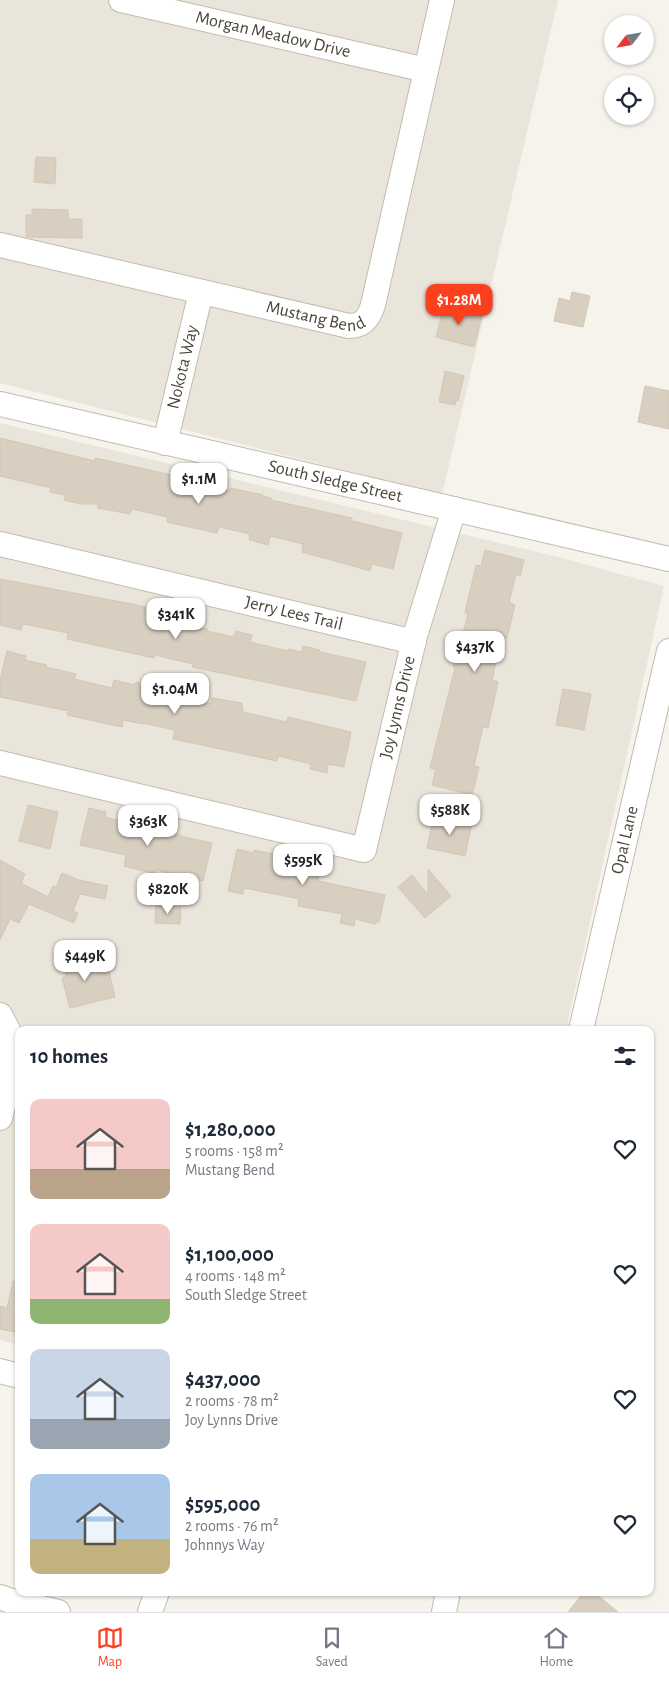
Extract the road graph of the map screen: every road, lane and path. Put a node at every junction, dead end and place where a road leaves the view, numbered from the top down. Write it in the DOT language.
graph roads {
  1 [pos="121,0"];
  2 [pos="442,0"];
  3 [pos="426,70"];
  4 [pos="0,245"];
  5 [pos="201,292"];
  6 [pos="0,404"];
  7 [pos="165,443"];
  8 [pos="454,509"];
  9 [pos="0,544"];
  10 [pos="669,559"];
  11 [pos="414,642"];
  12 [pos="669,651"];
  13 [pos="0,763"];
  14 [pos="0,1015"];
  15 [pos="582,1026"];
  16 [pos="0,1118"];
  17 [pos="0,1371"];
  18 [pos="15,1375"];
  19 [pos="156,1596"];
  20 [pos="447,1596"];
  21 [pos="0,1597"];
  22 [pos="58,1612"];
  23 [pos="150,1612"];
  24 [pos="444,1612"];
  1 -- 3 [label="street, Morgan Meadow Drive"];
  2 -- 3 [label="street, Mustang Bend"];
  3 -- 5 [label="street, Mustang Bend"];
  4 -- 5 [label="street, Mustang Bend"];
  5 -- 7 [label="street, Nokota Way"];
  6 -- 7 [label="street, South Sledge Street"];
  7 -- 8 [label="street, South Sledge Street"];
  8 -- 10 [label="street, South Sledge Street"];
  8 -- 11 [label="street, Joy Lynns Drive"];
  9 -- 11 [label="street, Jerry Lees Trail"];
  11 -- 13 [label="street, Joy Lynns Drive"];
  12 -- 15 [label="street, Opal Lane"];
  14 -- 16 [label="street"];
  17 -- 18 [label="street"];
  19 -- 23 [label="street"];
  20 -- 24 [label="street"];
  21 -- 22 [label="street"];
}
